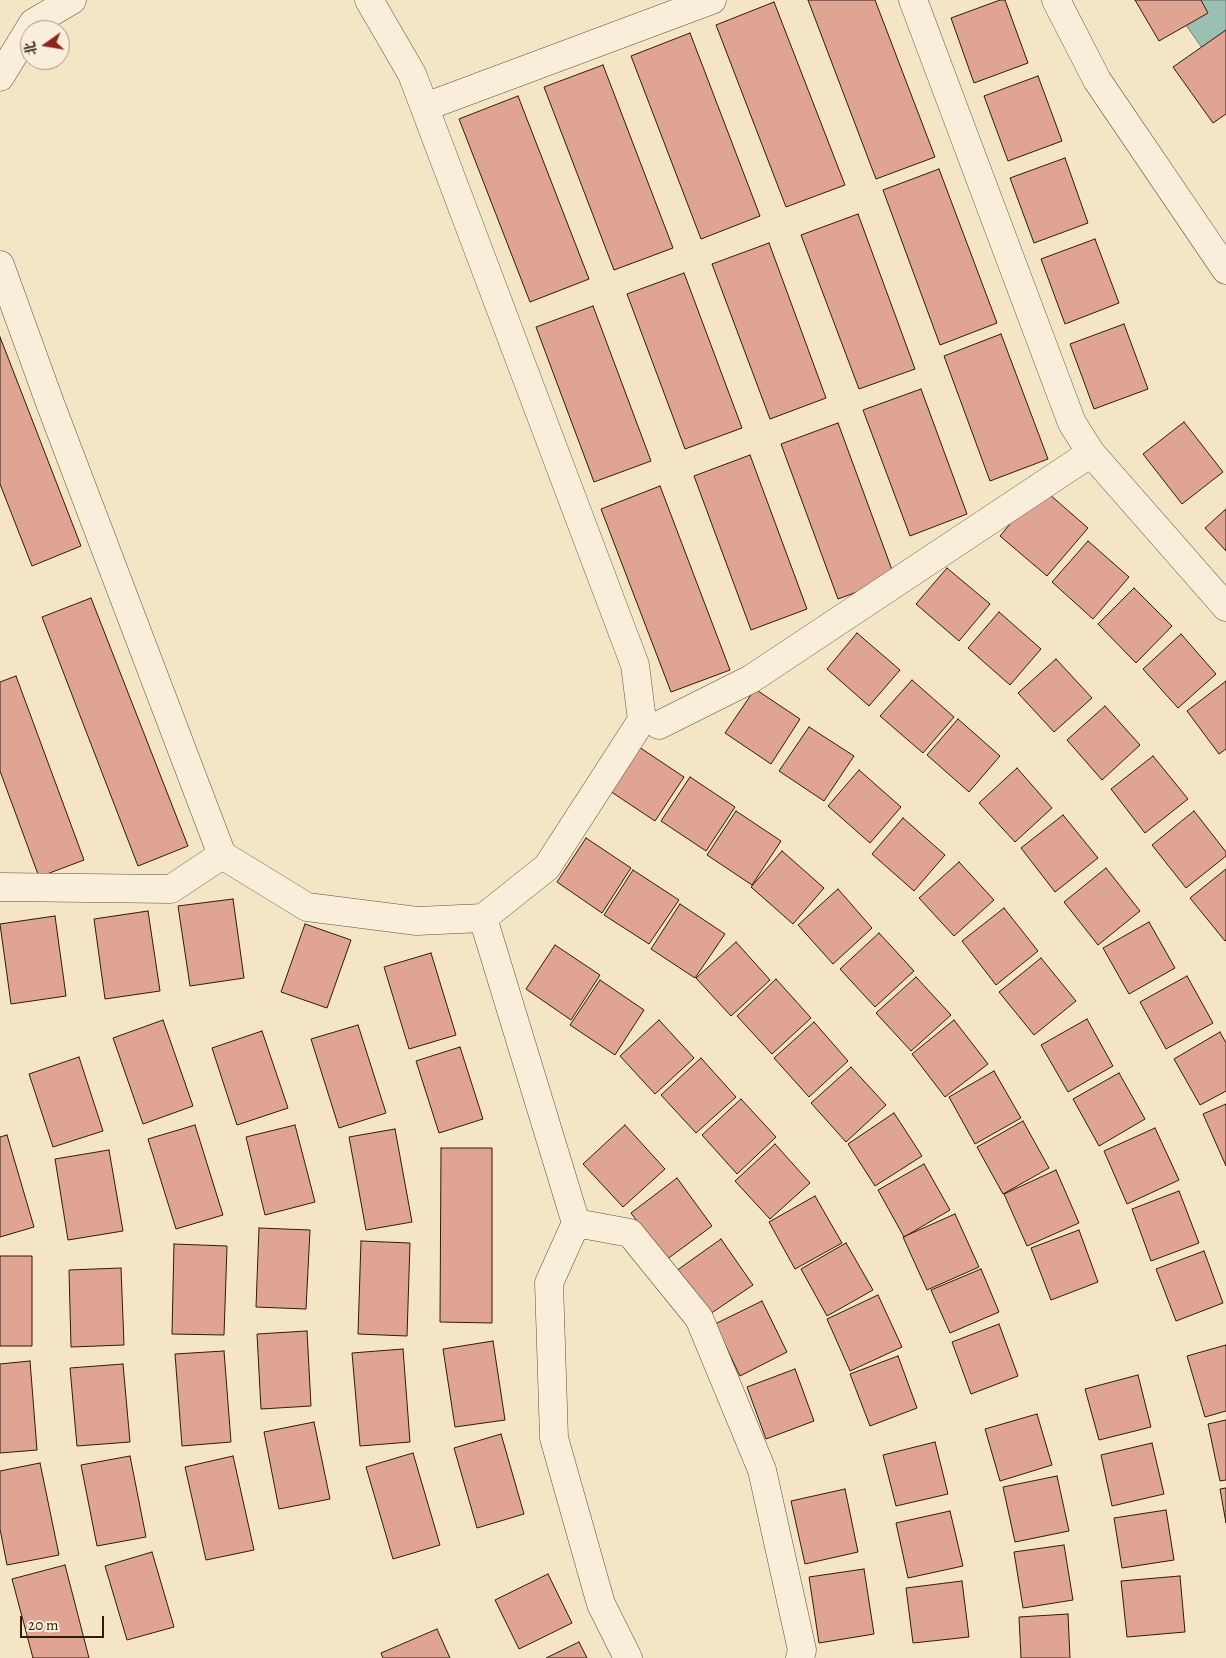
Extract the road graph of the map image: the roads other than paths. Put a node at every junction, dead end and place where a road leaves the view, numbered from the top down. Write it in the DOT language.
graph roads {
  1 [pos="72,0"];
  2 [pos="369,0"];
  3 [pos="712,0"];
  4 [pos="913,0"];
  5 [pos="1056,0"];
  6 [pos="0,77"];
  7 [pos="425,107"];
  8 [pos="0,265"];
  9 [pos="1226,270"];
  10 [pos="1091,453"];
  11 [pos="1226,607"];
  12 [pos="659,725"];
  13 [pos="222,855"];
  14 [pos="0,887"];
  15 [pos="483,918"];
  16 [pos="576,1224"];
  17 [pos="628,1658"];
  18 [pos="800,1658"];
  1 -- 6 [label="street"];
  2 -- 7 [label="street"];
  3 -- 7 [label="street"];
  4 -- 10 [label="street"];
  5 -- 9 [label="street"];
  7 -- 15 [label="street"];
  8 -- 13 [label="street"];
  10 -- 11 [label="street"];
  10 -- 12 [label="street"];
  13 -- 14 [label="street"];
  13 -- 15 [label="street"];
  15 -- 16 [label="street"];
  16 -- 17 [label="street"];
  16 -- 18 [label="street"];
}
